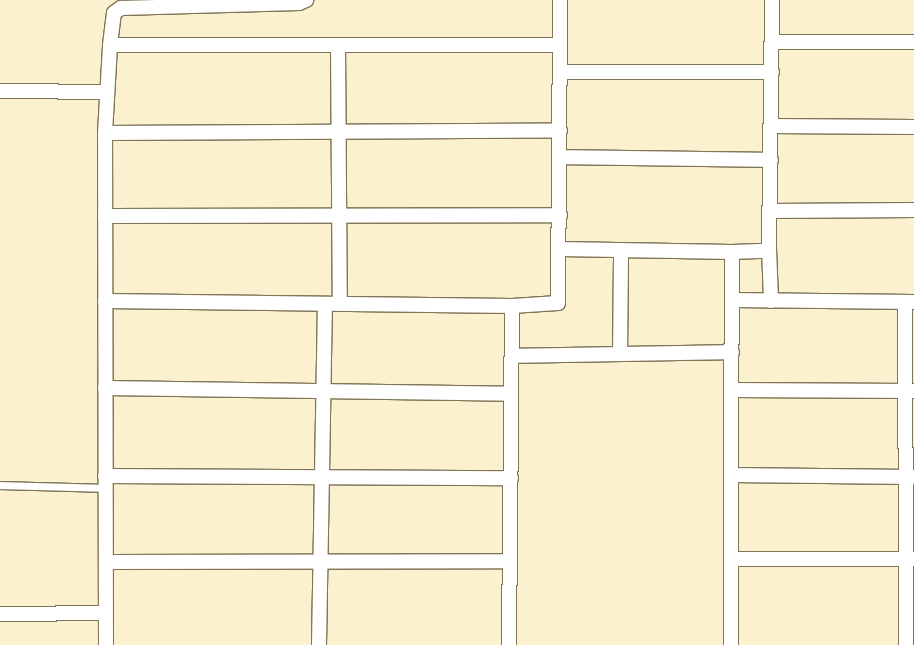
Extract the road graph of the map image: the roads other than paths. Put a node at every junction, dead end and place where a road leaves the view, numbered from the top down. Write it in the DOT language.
graph roads {
  1 [pos="306,0"];
  2 [pos="560,0"];
  3 [pos="772,0"];
  4 [pos="772,42"];
  5 [pos="914,42"];
  6 [pos="110,45"];
  7 [pos="338,45"];
  8 [pos="560,45"];
  9 [pos="560,72"];
  10 [pos="772,72"];
  11 [pos="0,91"];
  12 [pos="107,92"];
  13 [pos="771,126"];
  14 [pos="914,127"];
  15 [pos="560,131"];
  16 [pos="339,132"];
  17 [pos="105,133"];
  18 [pos="560,157"];
  19 [pos="771,160"];
  20 [pos="914,210"];
  21 [pos="771,211"];
  22 [pos="560,215"];
  23 [pos="105,216"];
  24 [pos="339,216"];
  25 [pos="769,248"];
  26 [pos="560,249"];
  27 [pos="621,250"];
  28 [pos="732,252"];
  29 [pos="732,300"];
  30 [pos="105,301"];
  31 [pos="771,301"];
  32 [pos="909,302"];
  33 [pos="325,304"];
  34 [pos="340,304"];
  35 [pos="512,306"];
  36 [pos="732,352"];
  37 [pos="620,354"];
  38 [pos="512,356"];
  39 [pos="105,388"];
  40 [pos="731,390"];
  41 [pos="324,391"];
  42 [pos="910,391"];
  43 [pos="512,394"];
  44 [pos="731,474"];
  45 [pos="322,477"];
  46 [pos="910,477"];
  47 [pos="511,478"];
  48 [pos="105,482"];
  49 [pos="0,484"];
  50 [pos="732,559"];
  51 [pos="910,559"];
  52 [pos="320,561"];
  53 [pos="510,561"];
  54 [pos="106,562"];
  55 [pos="106,612"];
  56 [pos="0,614"];
  57 [pos="106,645"];
  58 [pos="319,645"];
  59 [pos="509,645"];
  60 [pos="731,645"];
  61 [pos="906,645"];
  1 -- 6 [label="street"];
  2 -- 8 [label="street"];
  3 -- 4 [label="street"];
  4 -- 5 [label="street"];
  4 -- 10 [label="street"];
  6 -- 7 [label="street"];
  6 -- 12 [label="street"];
  7 -- 8 [label="street"];
  7 -- 16 [label="street"];
  8 -- 9 [label="street"];
  9 -- 10 [label="street"];
  9 -- 15 [label="street"];
  10 -- 13 [label="street"];
  11 -- 12 [label="street"];
  12 -- 17 [label="street"];
  13 -- 14 [label="street"];
  13 -- 19 [label="street"];
  15 -- 16 [label="street"];
  15 -- 18 [label="street"];
  16 -- 17 [label="street"];
  16 -- 24 [label="street"];
  17 -- 23 [label="street"];
  18 -- 19 [label="street"];
  18 -- 22 [label="street"];
  19 -- 21 [label="street"];
  20 -- 21 [label="street"];
  21 -- 25 [label="street"];
  22 -- 24 [label="street"];
  22 -- 26 [label="street"];
  23 -- 24 [label="street"];
  23 -- 30 [label="street"];
  24 -- 34 [label="street"];
  25 -- 28 [label="street"];
  25 -- 31 [label="street"];
  26 -- 27 [label="street"];
  26 -- 35 [label="street"];
  27 -- 28 [label="street"];
  27 -- 37 [label="street"];
  28 -- 29 [label="street"];
  29 -- 31 [label="street"];
  29 -- 36 [label="street"];
  30 -- 33 [label="street"];
  30 -- 39 [label="street"];
  31 -- 32 [label="street"];
  32 -- 42 [label="street"];
  33 -- 34 [label="street"];
  33 -- 41 [label="street"];
  34 -- 35 [label="street"];
  35 -- 38 [label="street"];
  36 -- 37 [label="street"];
  36 -- 40 [label="street"];
  37 -- 38 [label="street"];
  38 -- 43 [label="street"];
  39 -- 41 [label="street"];
  39 -- 48 [label="street"];
  40 -- 42 [label="street"];
  40 -- 44 [label="street"];
  41 -- 43 [label="street"];
  41 -- 45 [label="street"];
  42 -- 46 [label="street"];
  43 -- 47 [label="street"];
  44 -- 46 [label="street"];
  44 -- 50 [label="street"];
  45 -- 47 [label="street"];
  45 -- 48 [label="street"];
  45 -- 52 [label="street"];
  46 -- 51 [label="street"];
  47 -- 53 [label="street"];
  48 -- 49 [label="lane"];
  48 -- 54 [label="street"];
  50 -- 51 [label="street"];
  50 -- 60 [label="street"];
  51 -- 61 [label="street"];
  52 -- 53 [label="street"];
  52 -- 54 [label="street"];
  52 -- 58 [label="street"];
  53 -- 59 [label="street"];
  54 -- 55 [label="street"];
  55 -- 56 [label="street"];
  55 -- 57 [label="street"];
}
